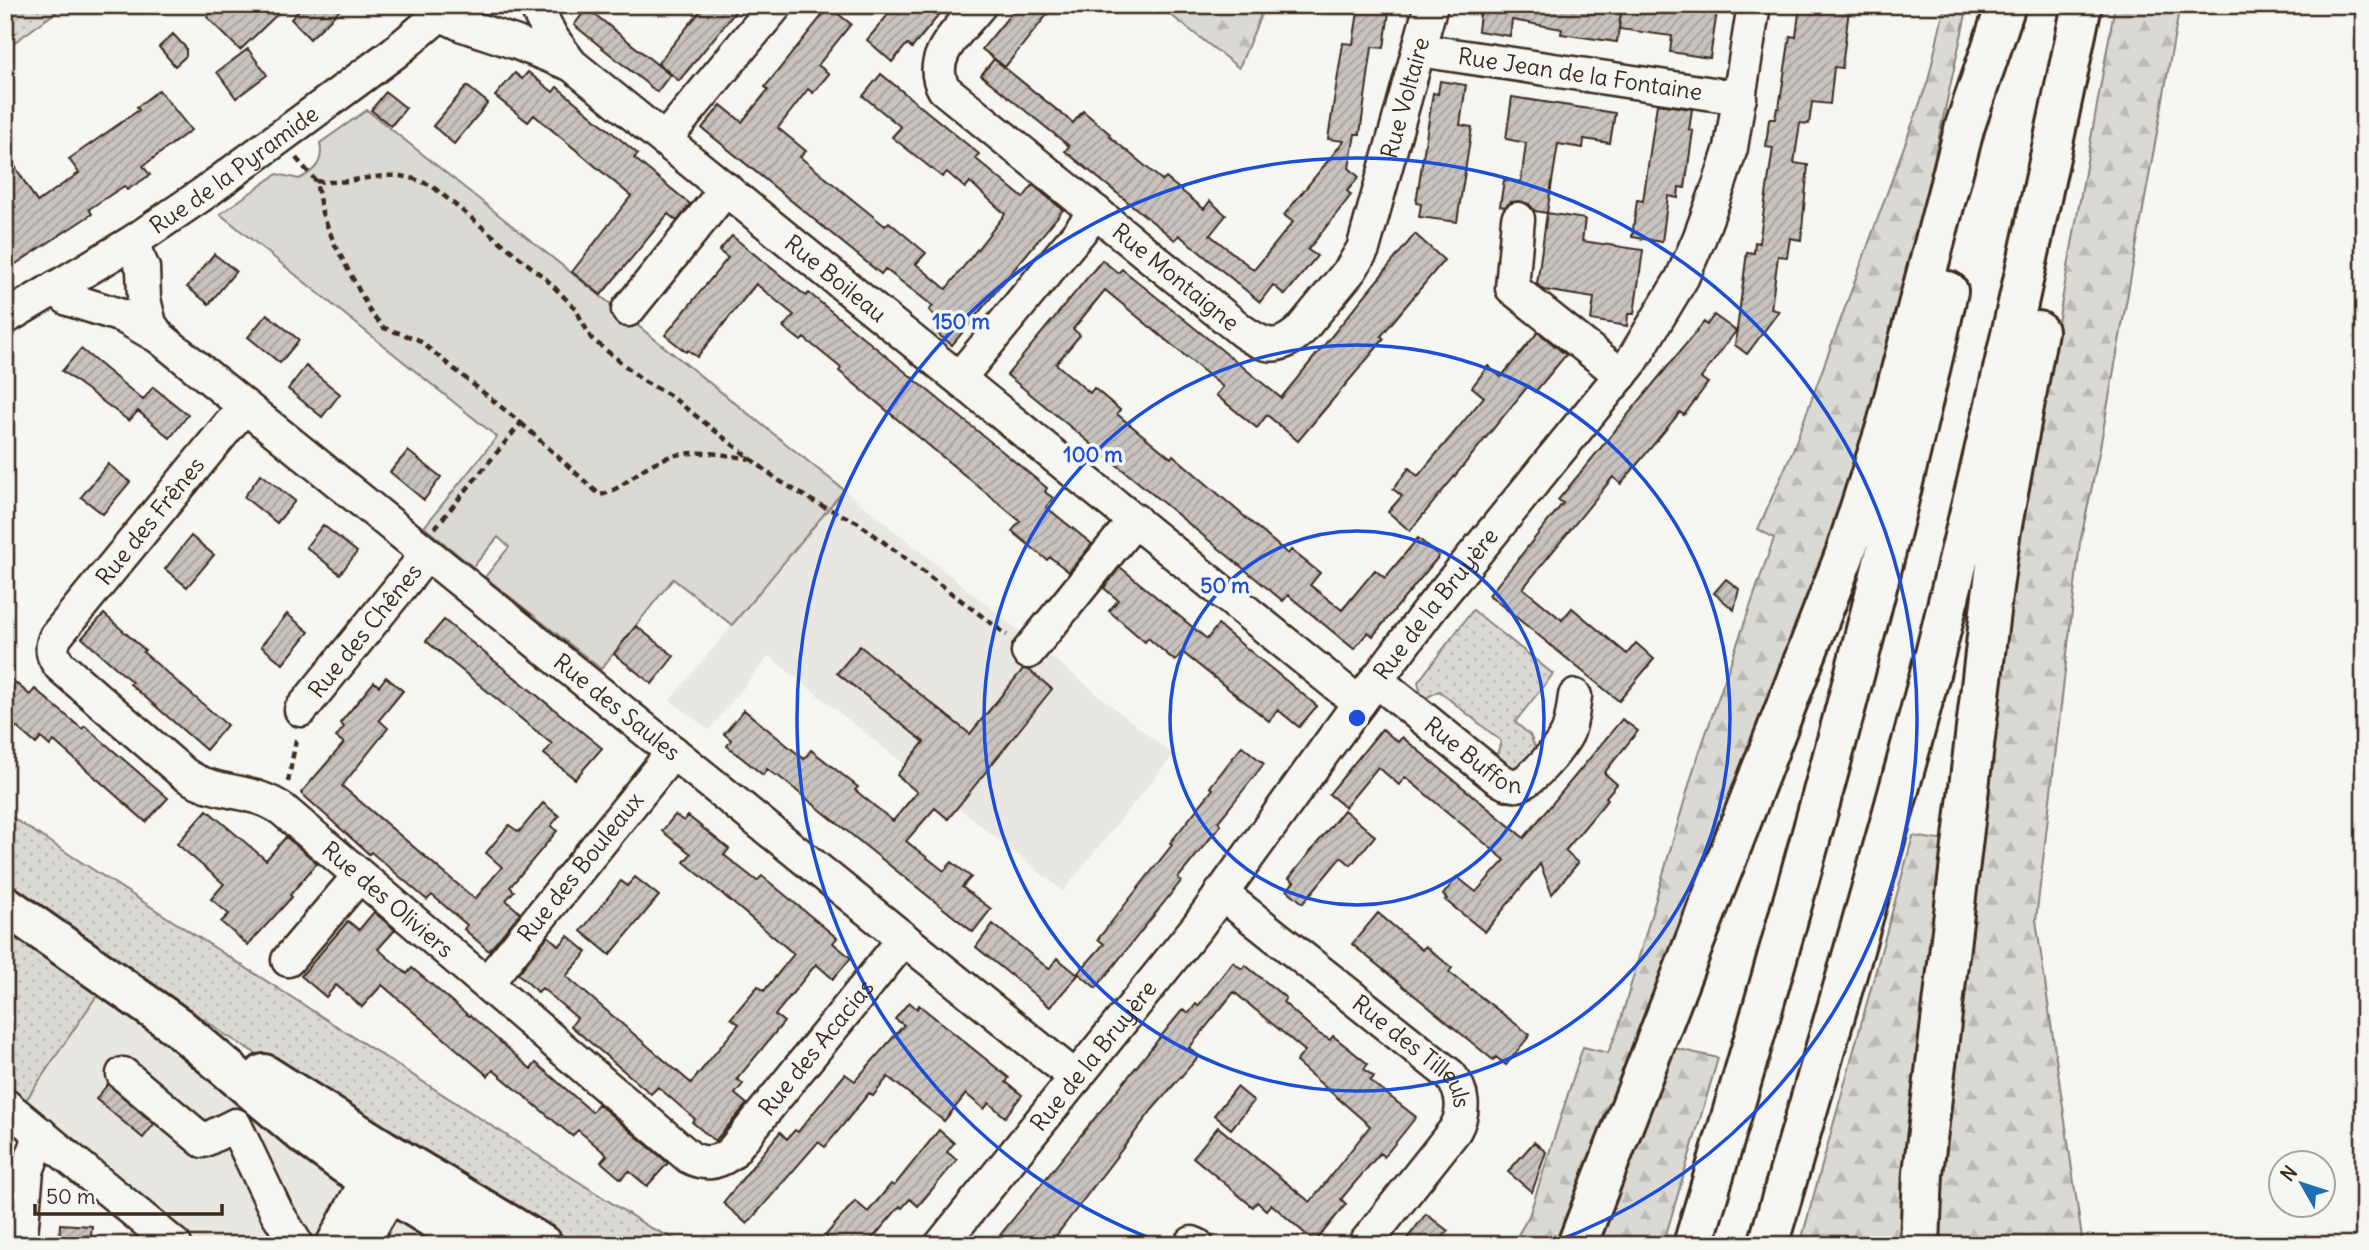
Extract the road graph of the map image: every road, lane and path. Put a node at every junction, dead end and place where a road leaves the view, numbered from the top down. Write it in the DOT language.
graph roads {
  1 [pos="535,5"];
  2 [pos="776,5"];
  3 [pos="980,5"];
  4 [pos="1431,5"];
  5 [pos="1754,5"];
  6 [pos="2007,5"];
  7 [pos="2082,5"];
  8 [pos="433,13"];
  9 [pos="1419,50"];
  10 [pos="571,64"];
  11 [pos="1740,98"];
  12 [pos="279,139"];
  13 [pos="665,139"];
  14 [pos="316,181"];
  15 [pos="726,189"];
  16 [pos="1380,191"];
  17 [pos="1096,212"];
  18 [pos="1518,219"];
  19 [pos="131,243"];
  20 [pos="55,288"];
  21 [pos="628,310"];
  22 [pos="5,318"];
  23 [pos="159,337"];
  24 [pos="1622,375"];
  25 [pos="960,377"];
  26 [pos="244,407"];
  27 [pos="521,423"];
  28 [pos="751,459"];
  29 [pos="1135,520"];
  30 [pos="423,550"];
  31 [pos="56,636"];
  32 [pos="1028,652"];
  33 [pos="1368,692"];
  34 [pos="1575,696"];
  35 [pos="301,710"];
  36 [pos="673,752"];
  37 [pos="283,810"];
  38 [pos="359,876"];
  39 [pos="1221,893"];
  40 [pos="5,905"];
  41 [pos="904,939"];
  42 [pos="288,960"];
  43 [pos="486,984"];
  44 [pos="123,1074"];
  45 [pos="1076,1079"];
  46 [pos="5,1105"];
  47 [pos="40,1133"];
  48 [pos="730,1154"];
  49 [pos="387,1172"];
  50 [pos="20,1245"];
  51 [pos="175,1245"];
  52 [pos="297,1245"];
  53 [pos="332,1245"];
  54 [pos="362,1245"];
  55 [pos="476,1245"];
  56 [pos="542,1245"];
  57 [pos="941,1245"];
  58 [pos="1364,1245"];
  59 [pos="1577,1245"];
  60 [pos="1693,1245"];
  61 [pos="1768,1245"];
  62 [pos="1920,1245"];
  1 -- 10 [label="street, Rue Boileau"];
  2 -- 13 [label="street"];
  3 -- 17 [label="street, Rue Montaigne"];
  4 -- 9 [label="street, Rue Voltaire"];
  5 -- 11 [label="street, Rue de la Bruyère"];
  6 -- 59 [label="main road"];
  6 -- 60 [label="main road"];
  7 -- 61 [label="main road"];
  7 -- 62 [label="main road"];
  8 -- 10 [label="street, Rue Boileau"];
  8 -- 12 [label="street, Rue de la Pyramide"];
  9 -- 11 [label="street, Rue Jean de la Fontaine"];
  9 -- 16 [label="street, Rue Voltaire"];
  10 -- 13 [label="street, Rue Boileau"];
  11 -- 24 [label="street, Rue de la Bruyère"];
  12 -- 14 [label="path"];
  12 -- 19 [label="street, Rue de la Pyramide"];
  13 -- 15 [label="street, Rue Boileau"];
  14 -- 27 [label="path"];
  14 -- 28 [label="path"];
  15 -- 21 [label="street"];
  15 -- 25 [label="street, Rue Boileau"];
  16 -- 17 [label="street, Rue Montaigne"];
  17 -- 25 [label="street"];
  18 -- 24 [label="street"];
  19 -- 20 [label="street, Rue de la Pyramide"];
  19 -- 23 [label="street, Rue des Saules"];
  20 -- 22 [label="street, Rue de la Pyramide"];
  20 -- 23 [label="street, Rue des Saules"];
  23 -- 26 [label="street, Rue des Saules"];
  24 -- 33 [label="street, Rue de la Bruyère"];
  25 -- 29 [label="street, Rue Boileau"];
  26 -- 30 [label="street, Rue des Saules"];
  26 -- 31 [label="street, Rue des Frênes"];
  27 -- 28 [label="path"];
  27 -- 30 [label="path"];
  28 -- 32 [label="path"];
  29 -- 32 [label="street"];
  29 -- 33 [label="street, Rue Boileau"];
  30 -- 35 [label="street, Rue des Chênes"];
  30 -- 36 [label="street, Rue des Saules"];
  31 -- 37 [label="street, Rue des Oliviers"];
  33 -- 34 [label="street, Rue Buffon"];
  33 -- 39 [label="street, Rue de la Bruyère"];
  35 -- 37 [label="path"];
  36 -- 41 [label="street, Rue des Saules"];
  36 -- 43 [label="street, Rue des Bouleaux"];
  37 -- 38 [label="street, Rue des Oliviers"];
  38 -- 42 [label="street"];
  38 -- 43 [label="street, Rue des Oliviers"];
  39 -- 45 [label="street, Rue de la Bruyère"];
  39 -- 58 [label="street, Rue des Tilleuls"];
  40 -- 49 [label="main road"];
  41 -- 45 [label="street, Rue des Saules"];
  41 -- 48 [label="street, Rue des Acacias"];
  43 -- 48 [label="street, Rue des Oliviers"];
  44 -- 52 [label="street"];
  45 -- 57 [label="street, Rue de la Bruyère"];
  46 -- 47 [label="street"];
  47 -- 50 [label="street"];
  47 -- 51 [label="street"];
  49 -- 53 [label="street"];
  49 -- 54 [label="street"];
  49 -- 55 [label="main road"];
  49 -- 56 [label="main road"];
}
